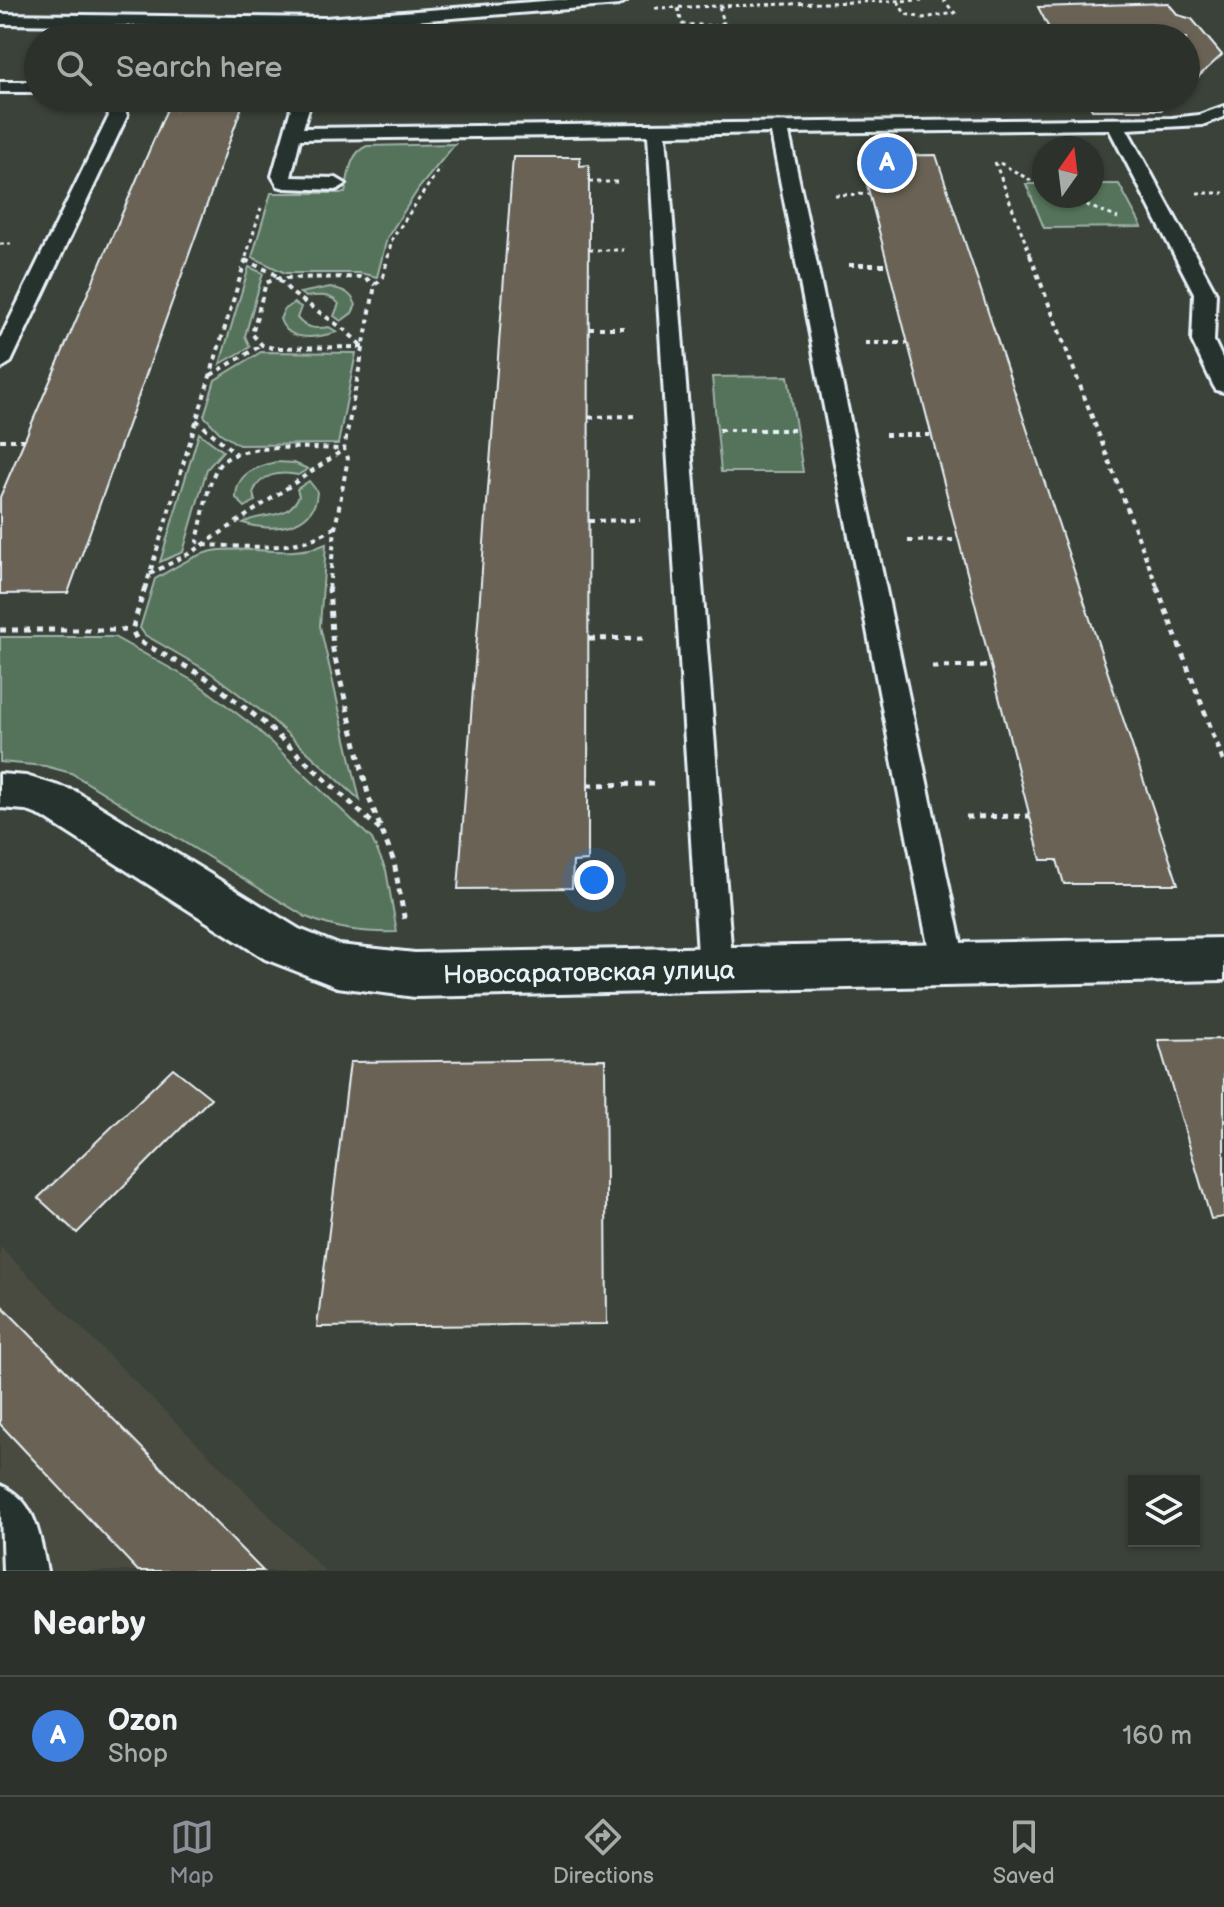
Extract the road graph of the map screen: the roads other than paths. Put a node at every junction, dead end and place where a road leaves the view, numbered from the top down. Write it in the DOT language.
graph roads {
  1 [pos="619,0"];
  2 [pos="0,19"];
  3 [pos="125,24"];
  4 [pos="389,24"];
  5 [pos="0,87"];
  6 [pos="24,87"];
  7 [pos="1224,111"];
  8 [pos="117,112"];
  9 [pos="299,112"];
  10 [pos="1115,124"];
  11 [pos="779,128"];
  12 [pos="657,130"];
  13 [pos="293,134"];
  14 [pos="336,184"];
  15 [pos="0,362"];
  16 [pos="1224,385"];
  17 [pos="0,791"];
  18 [pos="1224,959"];
  19 [pos="949,966"];
  20 [pos="716,971"];
  21 [pos="0,1507"];
  22 [pos="25,1571"];
  1 -- 4 [label="lane"];
  2 -- 3 [label="lane"];
  5 -- 6 [label="lane"];
  7 -- 10 [label="lane"];
  8 -- 15 [label="lane"];
  9 -- 13 [label="lane"];
  10 -- 11 [label="lane"];
  10 -- 16 [label="lane"];
  11 -- 12 [label="lane"];
  11 -- 19 [label="lane"];
  12 -- 13 [label="lane"];
  12 -- 20 [label="lane"];
  13 -- 14 [label="lane"];
  17 -- 20 [label="street, Новосаратовская улица"];
  18 -- 19 [label="street, Новосаратовская улица"];
  19 -- 20 [label="street, Новосаратовская улица"];
  21 -- 22 [label="lane"];
}
